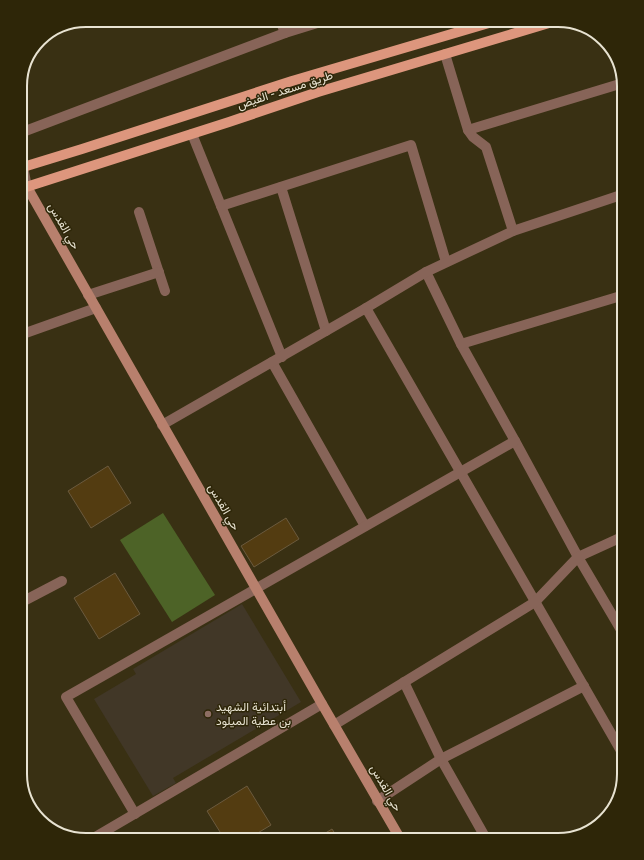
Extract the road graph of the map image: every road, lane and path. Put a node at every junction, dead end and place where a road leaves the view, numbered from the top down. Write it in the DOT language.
graph roads {
  1 [pos="283,27"];
  2 [pos="305,27"];
  3 [pos="475,27"];
  4 [pos="536,27"];
  5 [pos="285,33"];
  6 [pos="445,54"];
  7 [pos="617,85"];
  8 [pos="27,130"];
  9 [pos="468,130"];
  10 [pos="192,134"];
  11 [pos="27,163"];
  12 [pos="27,187"];
  13 [pos="281,187"];
  14 [pos="27,195"];
  15 [pos="617,196"];
  16 [pos="221,206"];
  17 [pos="139,212"];
  18 [pos="513,231"];
  19 [pos="446,262"];
  20 [pos="159,272"];
  21 [pos="426,272"];
  22 [pos="165,291"];
  23 [pos="88,295"];
  24 [pos="617,298"];
  25 [pos="96,308"];
  26 [pos="366,308"];
  27 [pos="326,331"];
  28 [pos="27,333"];
  29 [pos="461,344"];
  30 [pos="282,357"];
  31 [pos="272,362"];
  32 [pos="162,425"];
  33 [pos="515,441"];
  34 [pos="460,472"];
  35 [pos="365,526"];
  36 [pos="617,539"];
  37 [pos="578,557"];
  38 [pos="62,581"];
  39 [pos="256,589"];
  40 [pos="27,599"];
  41 [pos="535,602"];
  42 [pos="617,623"];
  43 [pos="404,682"];
  44 [pos="584,686"];
  45 [pos="322,704"];
  46 [pos="334,725"];
  47 [pos="617,744"];
  48 [pos="441,759"];
  49 [pos="378,801"];
  50 [pos="135,814"];
  51 [pos="102,833"];
  52 [pos="397,833"];
  53 [pos="483,833"];
  1 -- 5 [label="street"];
  2 -- 5 [label="street"];
  3 -- 11 [label="main road, طريق مسعد - الفيض"];
  4 -- 6 [label="main road, طريق مسعد - الفيض"];
  5 -- 8 [label="street"];
  6 -- 9 [label="street"];
  6 -- 10 [label="main road, طريق مسعد - الفيض"];
  7 -- 9 [label="street"];
  9 -- 18 [label="street"];
  10 -- 12 [label="main road, طريق مسعد - الفيض"];
  10 -- 16 [label="street"];
  13 -- 16 [label="street"];
  13 -- 19 [label="street"];
  13 -- 27 [label="street"];
  14 -- 23 [label="street, حي القدس"];
  15 -- 18 [label="street"];
  16 -- 30 [label="street"];
  17 -- 20 [label="street"];
  18 -- 19 [label="street"];
  19 -- 21 [label="street"];
  20 -- 22 [label="street"];
  20 -- 23 [label="street"];
  21 -- 26 [label="street"];
  21 -- 29 [label="street"];
  23 -- 25 [label="street, حي القدس"];
  24 -- 29 [label="street"];
  25 -- 28 [label="street"];
  25 -- 32 [label="street, حي القدس"];
  26 -- 27 [label="street"];
  26 -- 34 [label="street"];
  27 -- 30 [label="street"];
  29 -- 33 [label="street"];
  30 -- 31 [label="street"];
  31 -- 32 [label="street"];
  31 -- 35 [label="street"];
  32 -- 39 [label="street, حي القدس"];
  33 -- 34 [label="street"];
  33 -- 37 [label="street"];
  34 -- 35 [label="street"];
  34 -- 41 [label="street"];
  35 -- 39 [label="street"];
  36 -- 37 [label="street"];
  37 -- 41 [label="street"];
  37 -- 42 [label="street"];
  38 -- 40 [label="street"];
  39 -- 45 [label="street, حي القدس"];
  39 -- 50 [label="street"];
  41 -- 43 [label="street"];
  41 -- 44 [label="street"];
  43 -- 46 [label="street"];
  43 -- 48 [label="street"];
  44 -- 47 [label="street"];
  44 -- 48 [label="street"];
  45 -- 46 [label="street, حي القدس"];
  45 -- 50 [label="street"];
  46 -- 49 [label="street, حي القدس"];
  48 -- 49 [label="street"];
  48 -- 53 [label="street"];
  49 -- 52 [label="street, حي القدس"];
  50 -- 51 [label="street"];
}
